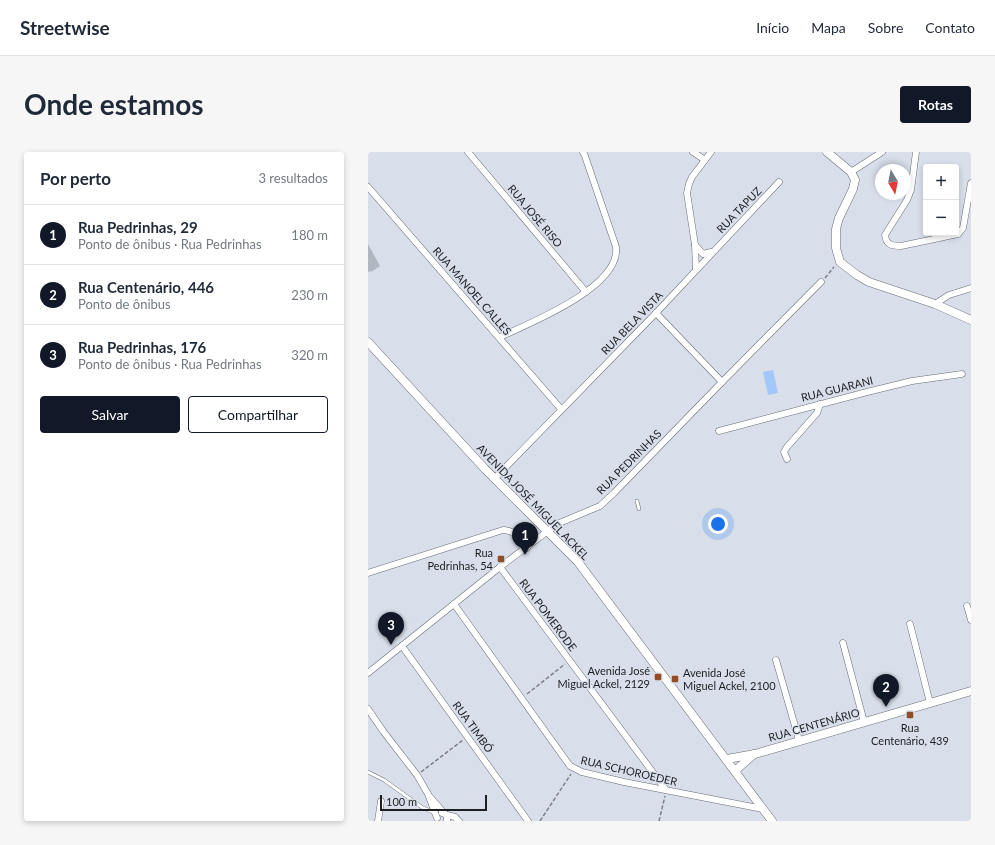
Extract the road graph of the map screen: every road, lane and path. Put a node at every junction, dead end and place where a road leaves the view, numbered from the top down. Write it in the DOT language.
graph roads {
  1 [pos="468,152"];
  2 [pos="693,152"];
  3 [pos="711,152"];
  4 [pos="827,152"];
  5 [pos="882,152"];
  6 [pos="916,152"];
  7 [pos="586,153"];
  8 [pos="705,160"];
  9 [pos="851,172"];
  10 [pos="779,182"];
  11 [pos="971,182"];
  12 [pos="368,187"];
  13 [pos="695,245"];
  14 [pos="713,252"];
  15 [pos="840,262"];
  16 [pos="696,269"];
  17 [pos="821,282"];
  18 [pos="971,288"];
  19 [pos="586,292"];
  20 [pos="935,304"];
  21 [pos="656,313"];
  22 [pos="971,320"];
  23 [pos="500,337"];
  24 [pos="368,342"];
  25 [pos="962,374"];
  26 [pos="722,382"];
  27 [pos="820,404"];
  28 [pos="561,408"];
  29 [pos="719,431"];
  30 [pos="787,459"];
  31 [pos="494,479"];
  32 [pos="637,501"];
  33 [pos="639,509"];
  34 [pos="547,532"];
  35 [pos="527,548"];
  36 [pos="500,567"];
  37 [pos="368,573"];
  38 [pos="454,604"];
  39 [pos="967,606"];
  40 [pos="971,620"];
  41 [pos="910,624"];
  42 [pos="843,643"];
  43 [pos="402,646"];
  44 [pos="776,660"];
  45 [pos="570,661"];
  46 [pos="368,673"];
  47 [pos="971,691"];
  48 [pos="521,699"];
  49 [pos="930,703"];
  50 [pos="368,710"];
  51 [pos="864,722"];
  52 [pos="468,737"];
  53 [pos="799,740"];
  54 [pos="755,754"];
  55 [pos="727,759"];
  56 [pos="574,769"];
  57 [pos="735,771"];
  58 [pos="368,772"];
  59 [pos="417,775"];
  60 [pos="666,790"];
  61 [pos="428,794"];
  62 [pos="382,801"];
  63 [pos="763,809"];
  64 [pos="437,817"];
  65 [pos="447,817"];
  66 [pos="378,821"];
  67 [pos="459,821"];
  68 [pos="528,821"];
  69 [pos="540,821"];
  70 [pos="659,821"];
  71 [pos="772,821"];
  1 -- 19 [label="street, RUA JOSÉ RISO"];
  2 -- 8 [label="street"];
  3 -- 8 [label="street"];
  4 -- 9 [label="street"];
  5 -- 9 [label="street"];
  6 -- 11 [label="street"];
  7 -- 19 [label="street"];
  8 -- 13 [label="street"];
  9 -- 15 [label="street"];
  10 -- 14 [label="street, RUA TAPUZ"];
  12 -- 23 [label="street, RUA MANOEL CALLES"];
  13 -- 14 [label="street"];
  13 -- 16 [label="street"];
  14 -- 16 [label="street, RUA TAPUZ"];
  15 -- 17 [label="path"];
  15 -- 20 [label="street"];
  16 -- 21 [label="street, RUA BELA VISTA"];
  17 -- 26 [label="street, RUA PEDRINHAS"];
  18 -- 20 [label="street"];
  19 -- 23 [label="street"];
  20 -- 22 [label="street"];
  21 -- 26 [label="street"];
  21 -- 28 [label="street, RUA BELA VISTA"];
  23 -- 28 [label="street, RUA MANOEL CALLES"];
  24 -- 31 [label="street, AVENIDA JOSÉ MIGUEL ACKEL"];
  25 -- 27 [label="street, RUA GUARANI"];
  26 -- 34 [label="street, RUA PEDRINHAS"];
  27 -- 29 [label="street, RUA GUARANI"];
  27 -- 30 [label="street"];
  28 -- 31 [label="street, RUA BELA VISTA"];
  31 -- 34 [label="street, AVENIDA JOSÉ MIGUEL ACKEL"];
  32 -- 33 [label="lane"];
  34 -- 35 [label="street, RUA PEDRINHAS"];
  34 -- 55 [label="street, AVENIDA JOSÉ MIGUEL ACKEL"];
  35 -- 36 [label="street, RUA PEDRINHAS"];
  35 -- 37 [label="street"];
  36 -- 38 [label="street, RUA PEDRINHAS"];
  36 -- 45 [label="street, RUA POMERODE"];
  38 -- 43 [label="street, RUA PEDRINHAS"];
  38 -- 48 [label="street, RUA SCHOROEDER"];
  39 -- 40 [label="street"];
  41 -- 49 [label="street"];
  42 -- 51 [label="street"];
  43 -- 46 [label="street, RUA PEDRINHAS"];
  43 -- 52 [label="street, RUA TIMBÓ"];
  44 -- 53 [label="street"];
  45 -- 48 [label="path"];
  45 -- 60 [label="street, RUA POMERODE"];
  47 -- 49 [label="street, RUA CENTENÁRIO"];
  48 -- 56 [label="street, RUA SCHOROEDER"];
  49 -- 51 [label="street, RUA CENTENÁRIO"];
  50 -- 59 [label="street"];
  51 -- 53 [label="street, RUA CENTENÁRIO"];
  52 -- 59 [label="path"];
  52 -- 68 [label="street, RUA TIMBÓ"];
  53 -- 54 [label="street, RUA CENTENÁRIO"];
  54 -- 55 [label="street, RUA CENTENÁRIO"];
  54 -- 57 [label="street, RUA CENTENÁRIO"];
  55 -- 57 [label="street, AVENIDA JOSÉ MIGUEL ACKEL"];
  56 -- 60 [label="street, RUA SCHOROEDER"];
  56 -- 69 [label="path"];
  57 -- 63 [label="street, AVENIDA JOSÉ MIGUEL ACKEL"];
  58 -- 64 [label="lane"];
  59 -- 61 [label="street"];
  60 -- 63 [label="street, RUA SCHOROEDER"];
  60 -- 70 [label="path"];
  61 -- 64 [label="street"];
  61 -- 65 [label="street"];
  62 -- 66 [label="street"];
  63 -- 71 [label="street, AVENIDA JOSÉ MIGUEL ACKEL"];
  64 -- 65 [label="street"];
  65 -- 67 [label="street"];
}
